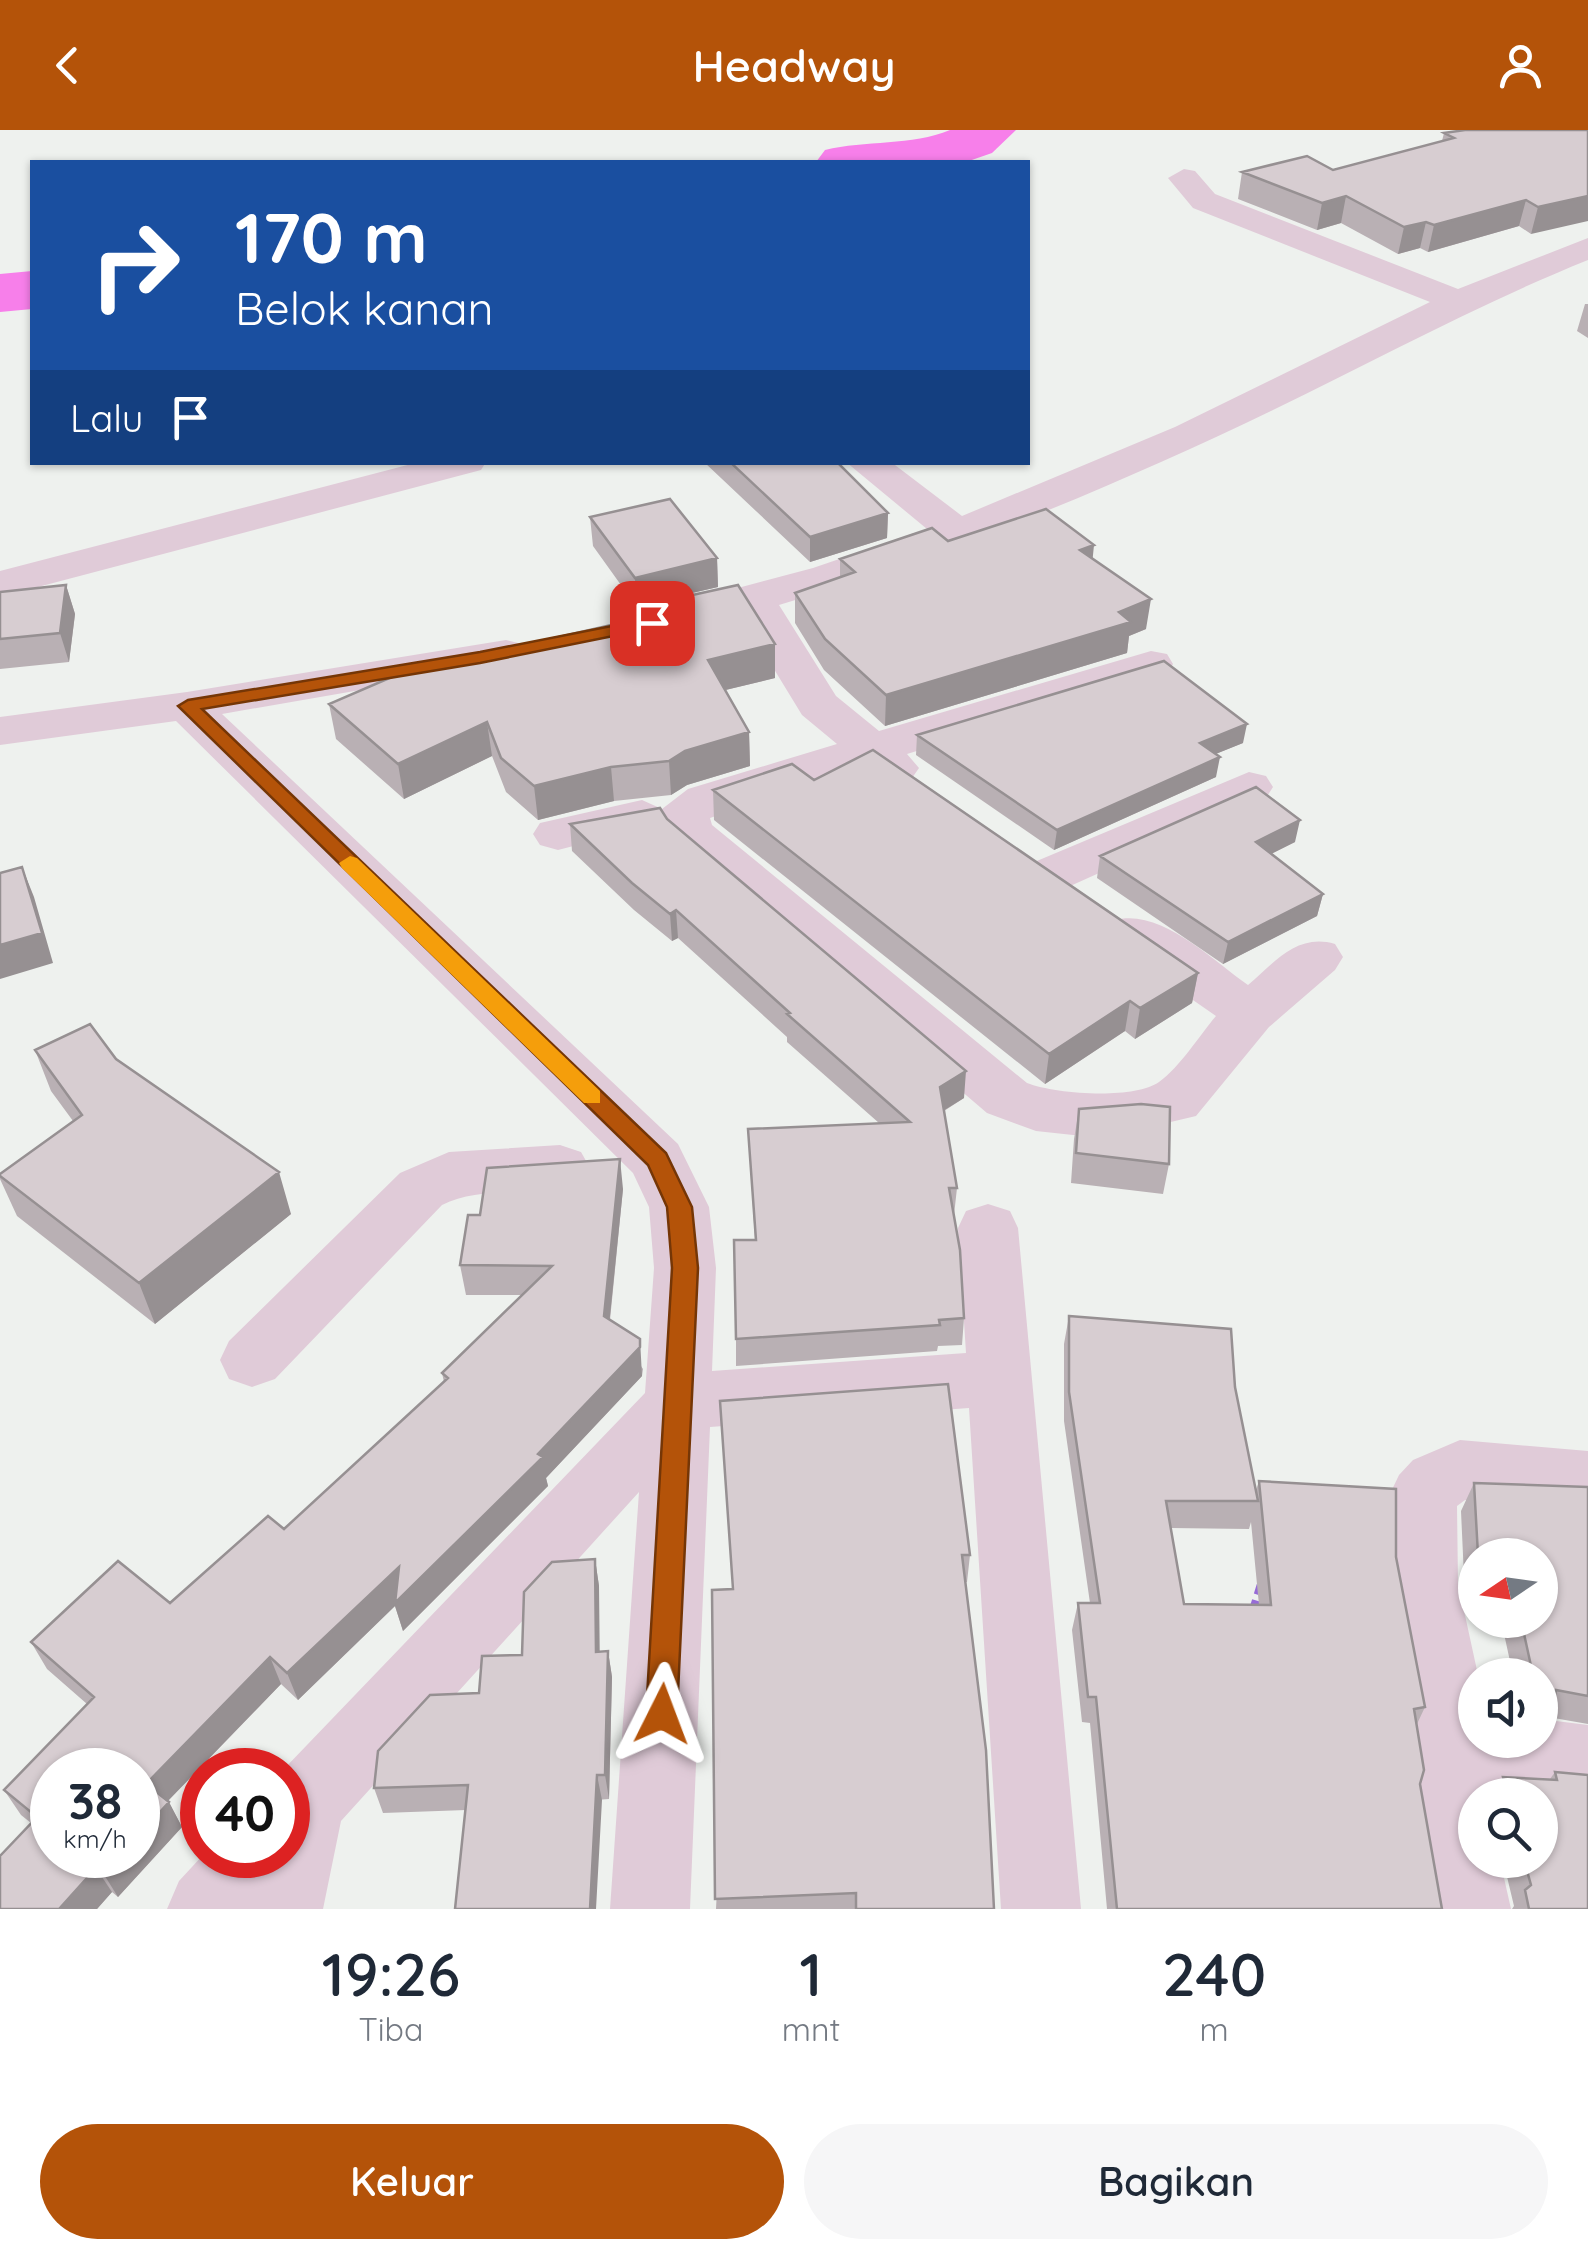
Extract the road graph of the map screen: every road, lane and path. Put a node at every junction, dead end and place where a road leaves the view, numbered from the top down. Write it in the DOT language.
graph roads {
  1 [pos="1184,178"];
  2 [pos="1588,248"];
  3 [pos="1458,302"];
  4 [pos="456,465"];
  5 [pos="869,465"];
  6 [pos="957,532"];
  7 [pos="0,584"];
  8 [pos="754,600"];
  9 [pos="640,626"];
  10 [pos="549,645"];
  11 [pos="1151,664"];
  12 [pos="188,706"];
  13 [pos="0,731"];
  14 [pos="872,752"];
  15 [pos="1249,786"];
  16 [pos="932,794"];
  17 [pos="684,813"];
  18 [pos="558,834"];
  19 [pos="1006,844"];
  20 [pos="1050,875"];
  21 [pos="1316,957"];
  22 [pos="1250,1014"];
  23 [pos="657,1160"];
  24 [pos="988,1228"];
  25 [pos="252,1360"];
  26 [pos="1000,1378"];
  27 [pos="680,1401"];
  28 [pos="1588,1481"];
  29 [pos="1270,1574"];
  30 [pos="1252,1614"];
  31 [pos="1588,1762"];
  32 [pos="1460,1767"];
  33 [pos="310,1797"];
  34 [pos="235,1878"];
  35 [pos="283,1878"];
  36 [pos="207,1909"];
  37 [pos="283,1909"];
  38 [pos="650,1909"];
  39 [pos="1041,1909"];
  40 [pos="1470,1909"];
  1 -- 3 [label="street"];
  2 -- 3 [label="street"];
  3 -- 6 [label="street"];
  4 -- 7 [label="street"];
  5 -- 6 [label="street"];
  6 -- 8 [label="street"];
  8 -- 9 [label="street"];
  8 -- 14 [label="street"];
  10 -- 12 [label="street"];
  11 -- 14 [label="street"];
  12 -- 13 [label="street"];
  12 -- 23 [label="street"];
  14 -- 16 [label="street"];
  14 -- 17 [label="street"];
  15 -- 20 [label="street"];
  17 -- 18 [label="street"];
  17 -- 22 [label="street"];
  19 -- 20 [label="street"];
  20 -- 22 [label="street"];
  21 -- 22 [label="street"];
  23 -- 25 [label="street"];
  23 -- 27 [label="street"];
  24 -- 26 [label="street"];
  26 -- 27 [label="street"];
  26 -- 39 [label="street"];
  27 -- 33 [label="street"];
  27 -- 38 [label="street"];
  28 -- 32 [label="street"];
  29 -- 30 [label="path"];
  31 -- 32 [label="street"];
  32 -- 40 [label="street"];
  34 -- 36 [label="street"];
  35 -- 37 [label="street"];
}
